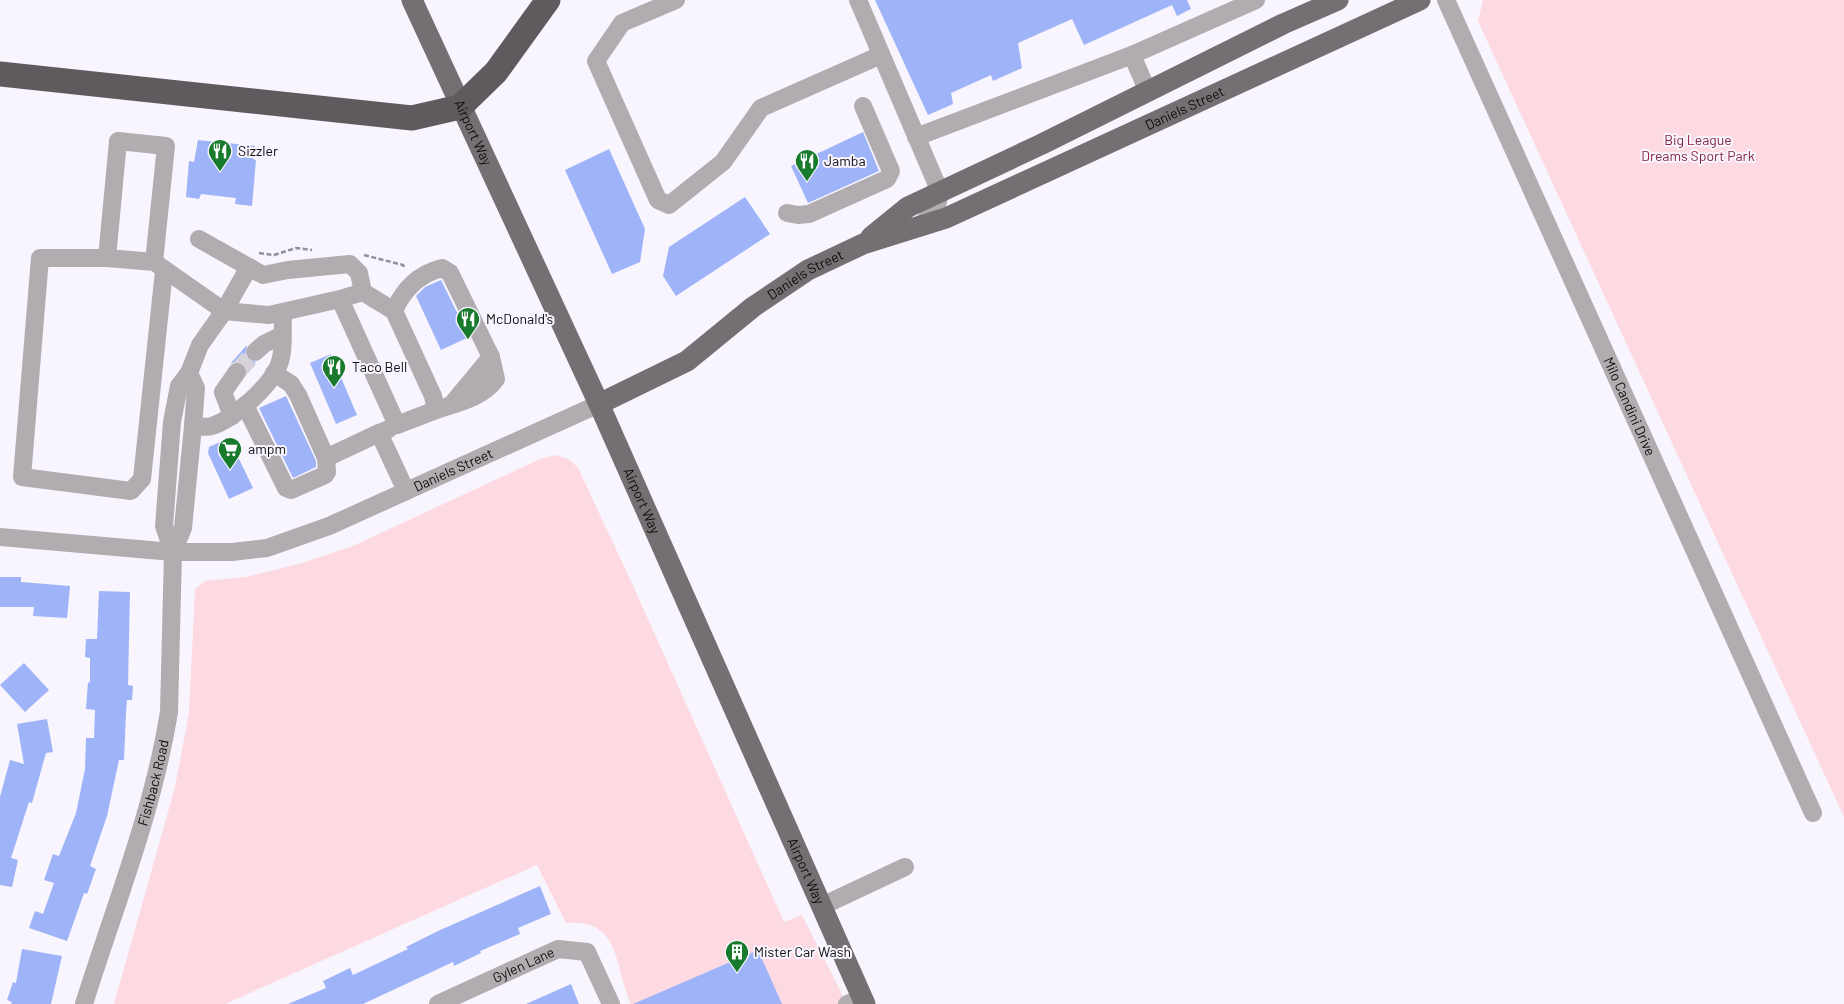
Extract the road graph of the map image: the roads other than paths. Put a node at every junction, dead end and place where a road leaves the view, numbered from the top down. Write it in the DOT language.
graph roads {
  1 [pos="412,0"];
  2 [pos="548,0"];
  3 [pos="676,0"];
  4 [pos="858,0"];
  5 [pos="1256,0"];
  6 [pos="1338,0"];
  7 [pos="1420,0"];
  8 [pos="1446,0"];
  9 [pos="881,55"];
  10 [pos="1132,55"];
  11 [pos="0,74"];
  12 [pos="1148,92"];
  13 [pos="863,106"];
  14 [pos="460,107"];
  15 [pos="916,137"];
  16 [pos="940,192"];
  17 [pos="787,213"];
  18 [pos="919,226"];
  19 [pos="199,238"];
  20 [pos="863,244"];
  21 [pos="107,258"];
  22 [pos="159,266"];
  23 [pos="249,267"];
  24 [pos="363,292"];
  25 [pos="340,299"];
  26 [pos="224,312"];
  27 [pos="394,312"];
  28 [pos="283,313"];
  29 [pos="282,335"];
  30 [pos="255,352"];
  31 [pos="236,372"];
  32 [pos="189,373"];
  33 [pos="274,373"];
  34 [pos="599,404"];
  35 [pos="444,407"];
  36 [pos="239,410"];
  37 [pos="149,420"];
  38 [pos="172,422"];
  39 [pos="397,425"];
  40 [pos="192,426"];
  41 [pos="379,433"];
  42 [pos="326,458"];
  43 [pos="406,491"];
  44 [pos="0,537"];
  45 [pos="173,552"];
  46 [pos="1813,814"];
  47 [pos="905,868"];
  48 [pos="822,906"];
  49 [pos="858,1002"];
  50 [pos="84,1004"];
  51 [pos="438,1004"];
  52 [pos="611,1004"];
  1 -- 14 [label="main road, Airport Way"];
  2 -- 14 [label="highway"];
  3 -- 9 [label="street"];
  4 -- 9 [label="street"];
  5 -- 10 [label="street"];
  6 -- 12 [label="main road, Daniels Street"];
  7 -- 18 [label="main road, Daniels Street"];
  8 -- 46 [label="street, Milo Candini Drive"];
  9 -- 15 [label="street"];
  10 -- 12 [label="street"];
  10 -- 15 [label="street"];
  11 -- 14 [label="highway"];
  12 -- 16 [label="main road, Daniels Street"];
  13 -- 17 [label="street"];
  14 -- 34 [label="main road, Airport Way"];
  15 -- 16 [label="street"];
  16 -- 18 [label="street"];
  16 -- 20 [label="main road, Daniels Street"];
  18 -- 20 [label="main road, Daniels Street"];
  19 -- 23 [label="street"];
  20 -- 34 [label="main road, Daniels Street"];
  21 -- 22 [label="street"];
  21 -- 22 [label="street"];
  21 -- 37 [label="street"];
  22 -- 26 [label="street"];
  22 -- 37 [label="street"];
  23 -- 24 [label="street"];
  23 -- 26 [label="street, Fishback Road"];
  24 -- 25 [label="street"];
  24 -- 27 [label="street"];
  25 -- 28 [label="street"];
  25 -- 39 [label="street"];
  26 -- 28 [label="street"];
  26 -- 32 [label="street, Fishback Road"];
  27 -- 35 [label="street"];
  27 -- 35 [label="street"];
  28 -- 29 [label="street"];
  29 -- 30 [label="street"];
  29 -- 33 [label="street"];
  31 -- 36 [label="street"];
  32 -- 38 [label="street, Fishback Road"];
  32 -- 40 [label="street, Fishback Road"];
  33 -- 36 [label="street"];
  33 -- 42 [label="street"];
  34 -- 43 [label="street, Daniels Street"];
  34 -- 48 [label="main road, Airport Way"];
  35 -- 39 [label="street"];
  36 -- 40 [label="street"];
  36 -- 42 [label="street"];
  37 -- 38 [label="street"];
  38 -- 45 [label="street, Fishback Road"];
  39 -- 41 [label="street"];
  40 -- 45 [label="street, Fishback Road"];
  41 -- 42 [label="street"];
  41 -- 43 [label="street"];
  43 -- 45 [label="street, Daniels Street"];
  44 -- 45 [label="street, Daniels Street"];
  45 -- 50 [label="street, Fishback Road"];
  47 -- 48 [label="street"];
  48 -- 49 [label="main road, Airport Way"];
  51 -- 52 [label="street, Gylen Lane"];
}
